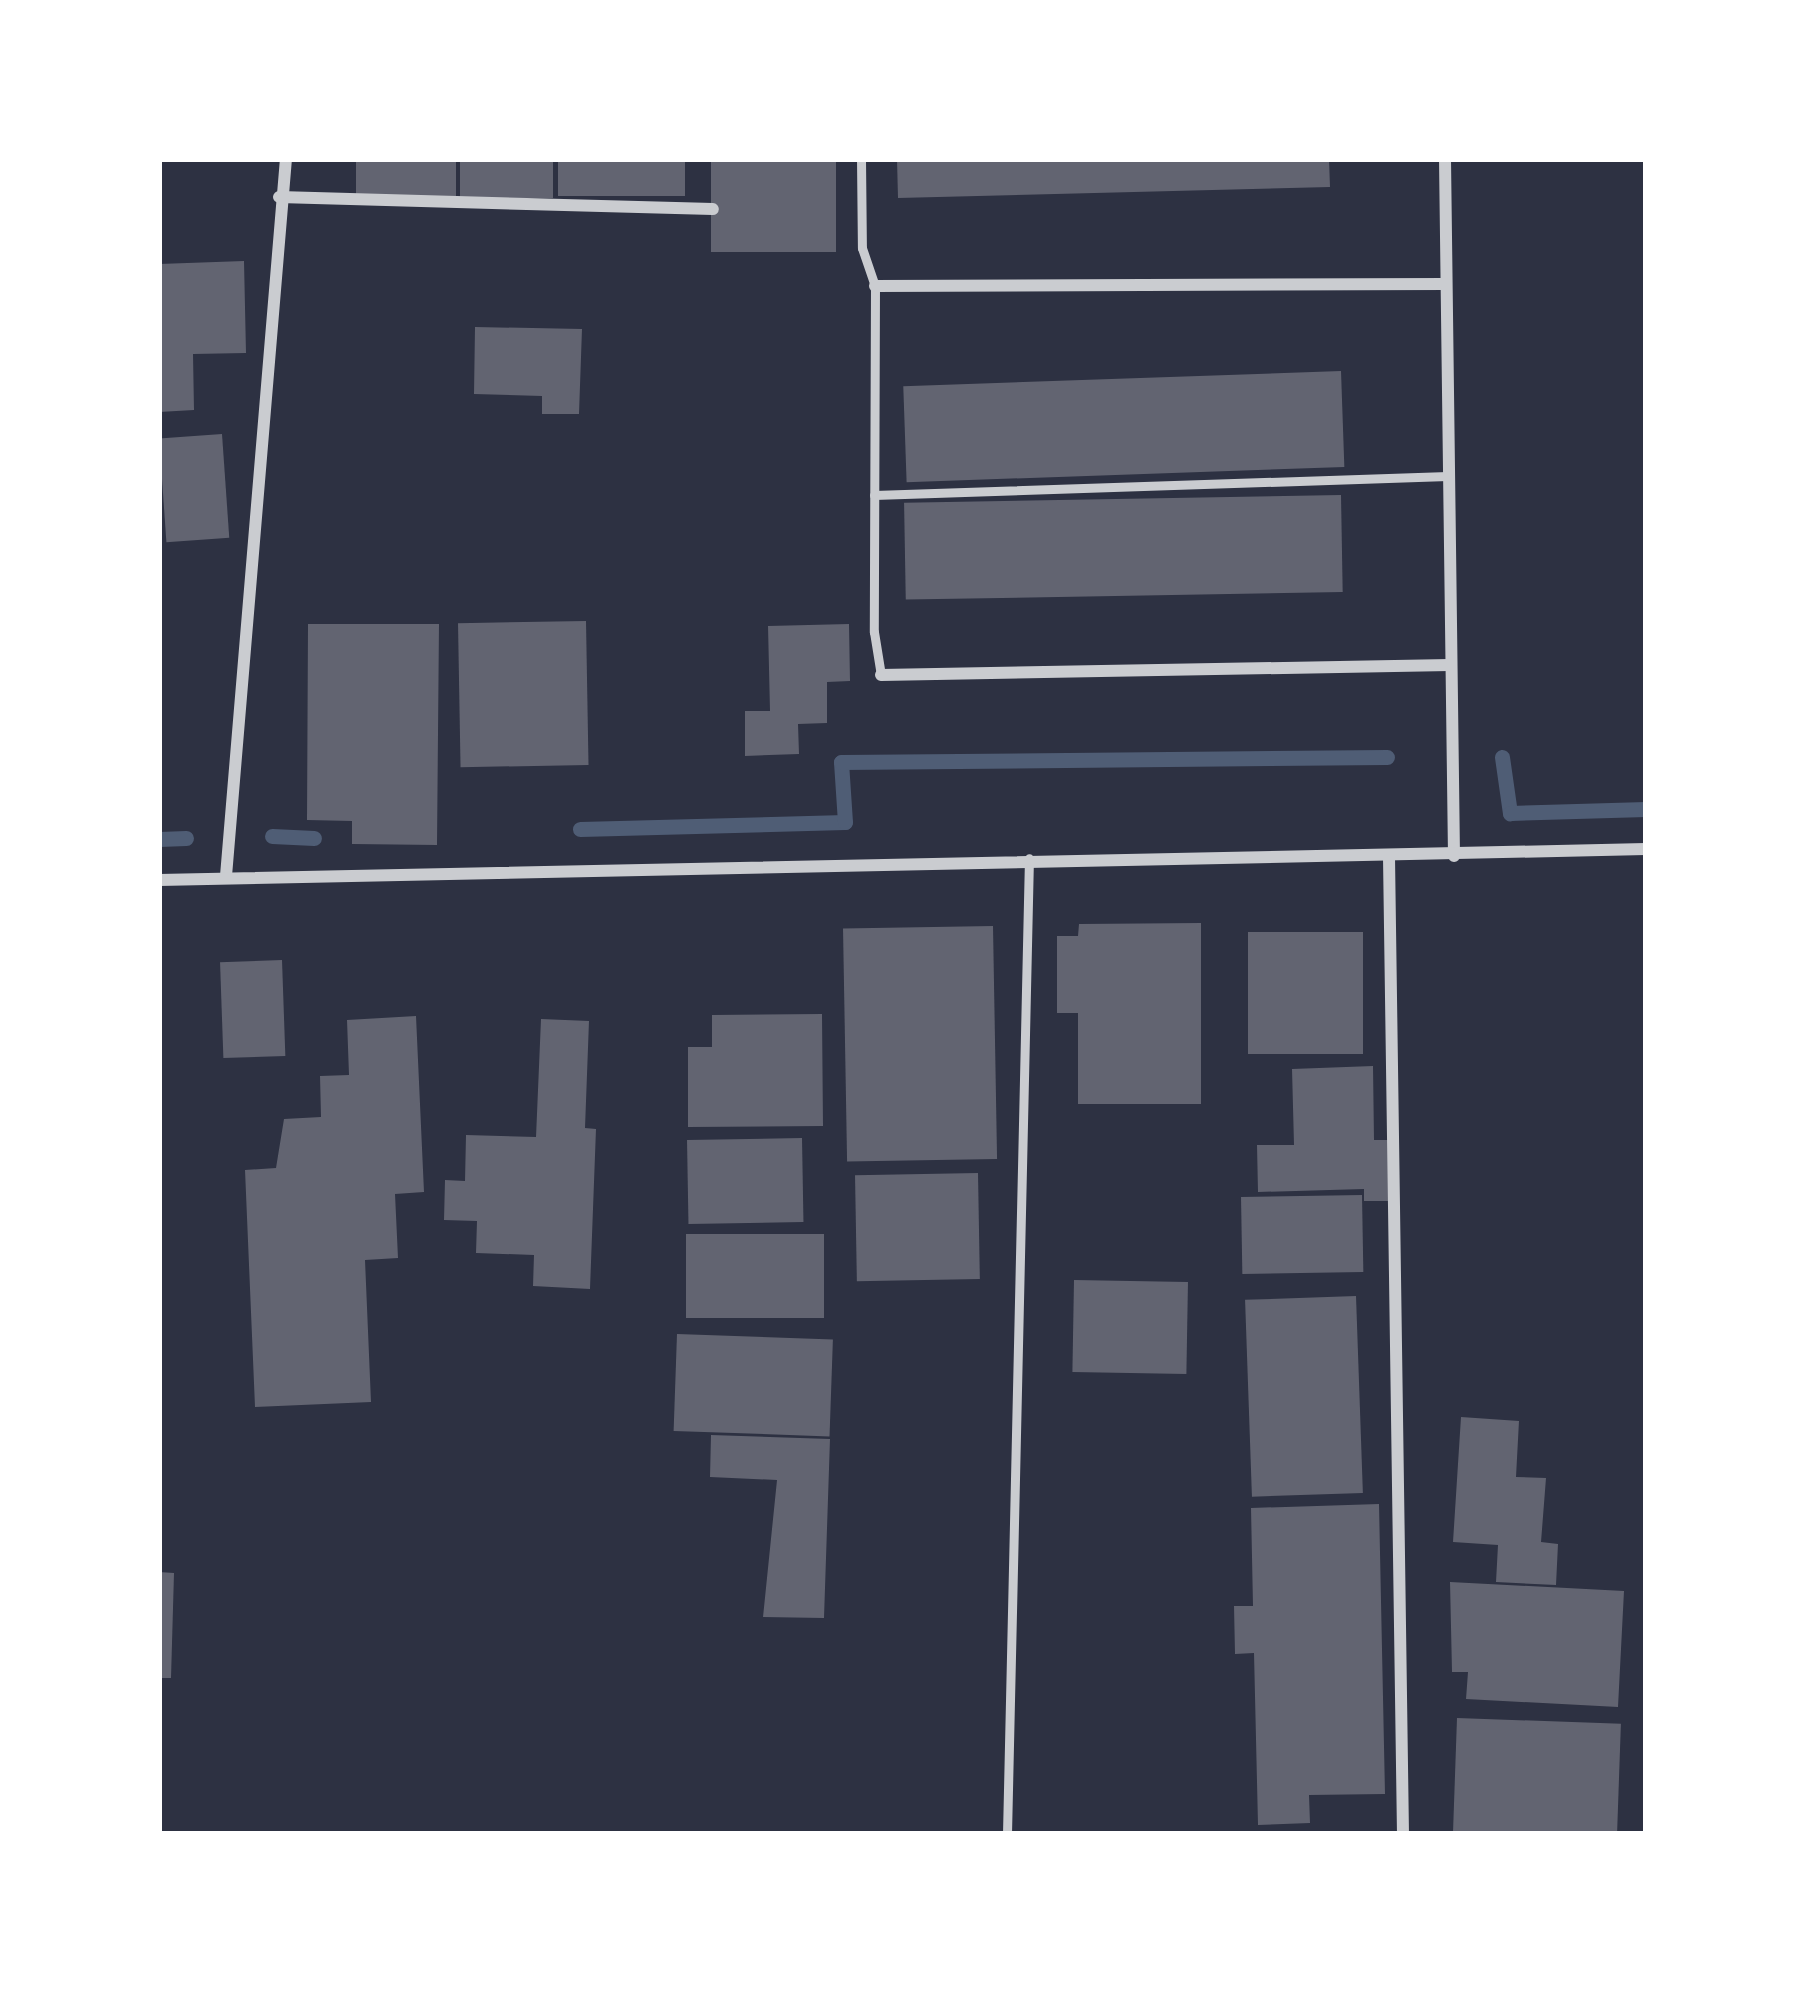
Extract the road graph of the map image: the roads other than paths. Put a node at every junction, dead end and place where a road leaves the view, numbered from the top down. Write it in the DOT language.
graph roads {
  1 [pos="286,159"];
  2 [pos="861,159"];
  3 [pos="1445,159"];
  4 [pos="279,197"];
  5 [pos="713,209"];
  6 [pos="1446,284"];
  7 [pos="874,286"];
  8 [pos="1448,476"];
  9 [pos="874,495"];
  10 [pos="1450,665"];
  11 [pos="881,675"];
  12 [pos="1646,849"];
  13 [pos="1454,856"];
  14 [pos="1389,857"];
  15 [pos="1028,858"];
  16 [pos="226,876"];
  17 [pos="159,880"];
  18 [pos="1007,1834"];
  19 [pos="1403,1834"];
  1 -- 4 [label="street"];
  2 -- 7 [label="lane"];
  3 -- 6 [label="street"];
  4 -- 5 [label="street"];
  4 -- 16 [label="street"];
  6 -- 7 [label="street"];
  6 -- 8 [label="street"];
  7 -- 9 [label="lane"];
  8 -- 9 [label="lane"];
  8 -- 10 [label="street"];
  9 -- 11 [label="lane"];
  10 -- 11 [label="street"];
  10 -- 13 [label="street"];
  12 -- 13 [label="street"];
  13 -- 14 [label="street"];
  14 -- 15 [label="street"];
  14 -- 19 [label="street"];
  15 -- 16 [label="street"];
  15 -- 18 [label="lane"];
  16 -- 17 [label="street"];
}
